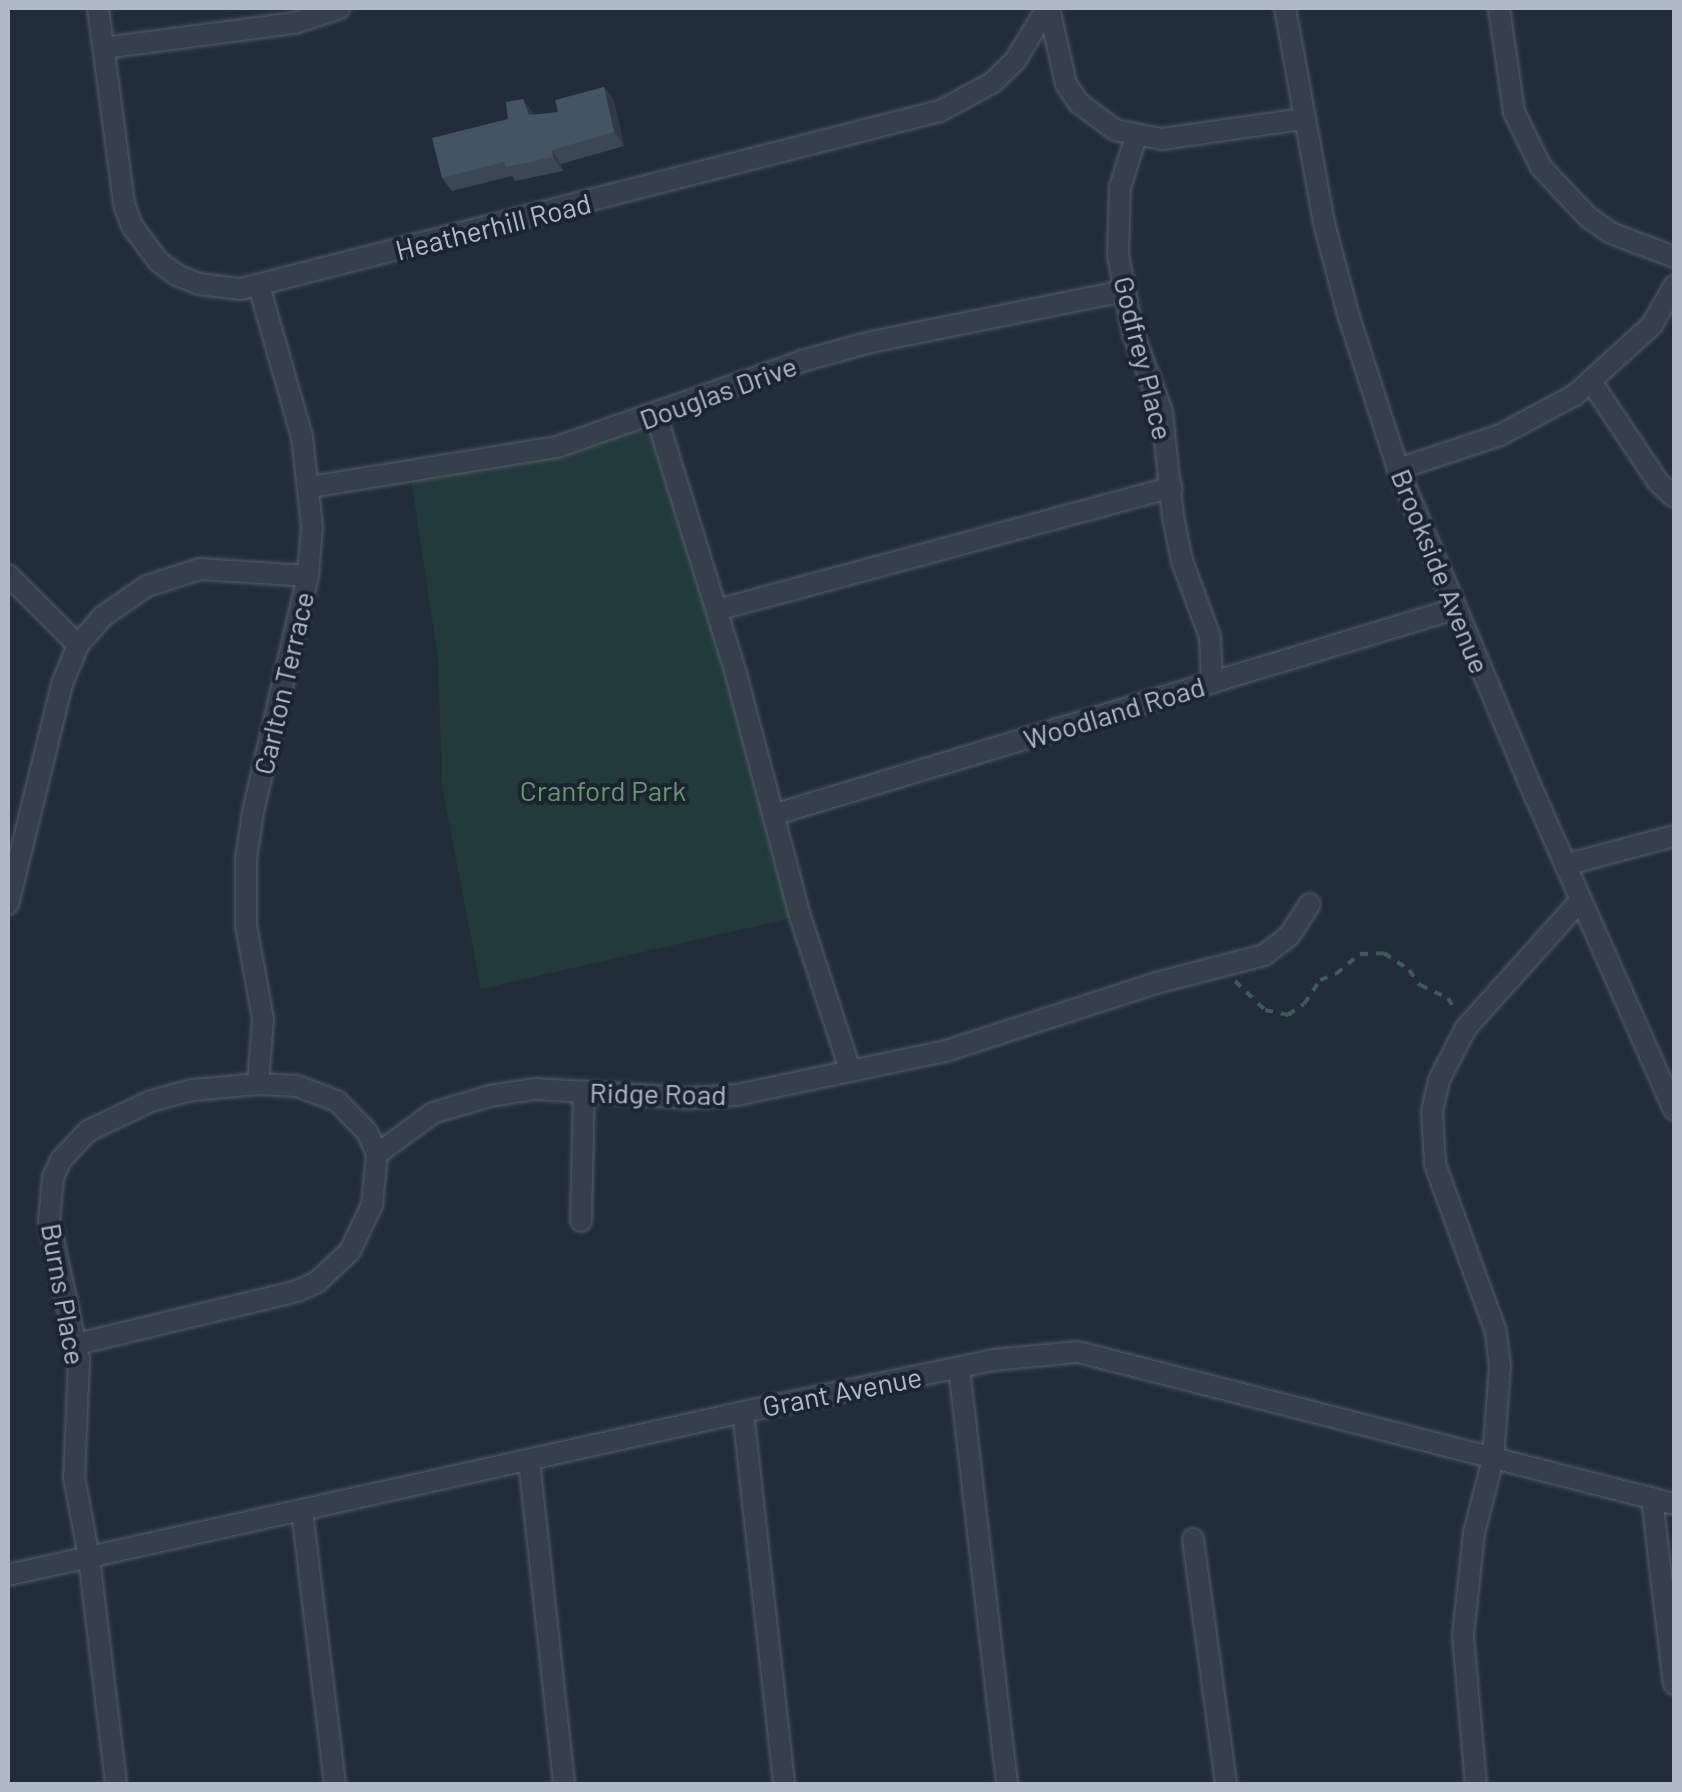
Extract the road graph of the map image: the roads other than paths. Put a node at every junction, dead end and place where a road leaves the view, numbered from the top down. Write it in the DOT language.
graph roads {
  1 [pos="98,8"];
  2 [pos="340,8"];
  3 [pos="1048,8"];
  4 [pos="1285,8"];
  5 [pos="1499,8"];
  6 [pos="104,48"];
  7 [pos="1302,119"];
  8 [pos="1136,137"];
  9 [pos="1674,258"];
  10 [pos="259,286"];
  11 [pos="1674,286"];
  12 [pos="1126,290"];
  13 [pos="1592,383"];
  14 [pos="656,415"];
  15 [pos="1398,469"];
  16 [pos="310,487"];
  17 [pos="1172,488"];
  18 [pos="1674,497"];
  19 [pos="8,574"];
  20 [pos="308,576"];
  21 [pos="717,610"];
  22 [pos="1455,610"];
  23 [pos="78,644"];
  24 [pos="1212,682"];
  25 [pos="773,814"];
  26 [pos="1674,836"];
  27 [pos="1565,865"];
  28 [pos="1581,900"];
  29 [pos="8,904"];
  30 [pos="1310,904"];
  31 [pos="850,1070"];
  32 [pos="258,1084"];
  33 [pos="584,1091"];
  34 [pos="1674,1110"];
  35 [pos="377,1154"];
  36 [pos="581,1221"];
  37 [pos="77,1344"];
  38 [pos="959,1368"];
  39 [pos="743,1412"];
  40 [pos="1493,1459"];
  41 [pos="528,1460"];
  42 [pos="1652,1498"];
  43 [pos="1674,1504"];
  44 [pos="302,1510"];
  45 [pos="1193,1539"];
  46 [pos="89,1557"];
  47 [pos="8,1575"];
  48 [pos="1674,1684"];
  49 [pos="116,1784"];
  50 [pos="335,1784"];
  51 [pos="564,1784"];
  52 [pos="784,1784"];
  53 [pos="1007,1784"];
  54 [pos="1226,1784"];
  55 [pos="1476,1784"];
  1 -- 6 [label="street, Heatherhill Road"];
  2 -- 6 [label="street"];
  3 -- 8 [label="street"];
  3 -- 10 [label="street, Heatherhill Road"];
  4 -- 7 [label="street, Brookside Avenue"];
  5 -- 9 [label="street"];
  6 -- 10 [label="street, Heatherhill Road"];
  7 -- 8 [label="street"];
  7 -- 15 [label="street, Brookside Avenue"];
  8 -- 12 [label="street, Godfrey Place"];
  10 -- 16 [label="street, Carlton Terrace"];
  11 -- 13 [label="street"];
  12 -- 14 [label="street, Douglas Drive"];
  12 -- 17 [label="street, Godfrey Place"];
  13 -- 15 [label="street"];
  13 -- 18 [label="street"];
  14 -- 16 [label="street, Douglas Drive"];
  14 -- 21 [label="street"];
  15 -- 22 [label="street, Brookside Avenue"];
  16 -- 20 [label="street, Carlton Terrace"];
  17 -- 21 [label="street"];
  17 -- 24 [label="street, Godfrey Place"];
  19 -- 23 [label="street"];
  20 -- 23 [label="street"];
  20 -- 32 [label="street, Carlton Terrace"];
  21 -- 25 [label="street"];
  22 -- 24 [label="street, Woodland Road"];
  22 -- 27 [label="street, Brookside Avenue"];
  23 -- 29 [label="street"];
  24 -- 25 [label="street, Woodland Road"];
  25 -- 31 [label="street"];
  26 -- 27 [label="street"];
  27 -- 28 [label="street, Brookside Avenue"];
  28 -- 34 [label="street, Brookside Avenue"];
  28 -- 40 [label="street"];
  30 -- 31 [label="street, Ridge Road"];
  31 -- 33 [label="street, Ridge Road"];
  32 -- 35 [label="street, Burns Place"];
  32 -- 37 [label="street, Burns Place"];
  33 -- 35 [label="street, Ridge Road"];
  33 -- 36 [label="street"];
  35 -- 37 [label="street"];
  37 -- 46 [label="street, Burns Place"];
  38 -- 39 [label="street, Grant Avenue"];
  38 -- 40 [label="street, Grant Avenue"];
  38 -- 53 [label="street"];
  39 -- 41 [label="street, Grant Avenue"];
  39 -- 52 [label="street"];
  40 -- 42 [label="street, Grant Avenue"];
  40 -- 55 [label="street"];
  41 -- 44 [label="street, Grant Avenue"];
  41 -- 51 [label="street"];
  42 -- 43 [label="street, Grant Avenue"];
  42 -- 48 [label="street"];
  44 -- 46 [label="street, Grant Avenue"];
  44 -- 50 [label="street"];
  45 -- 54 [label="street"];
  46 -- 47 [label="street, Grant Avenue"];
  46 -- 49 [label="street, Burns Place"];
}
